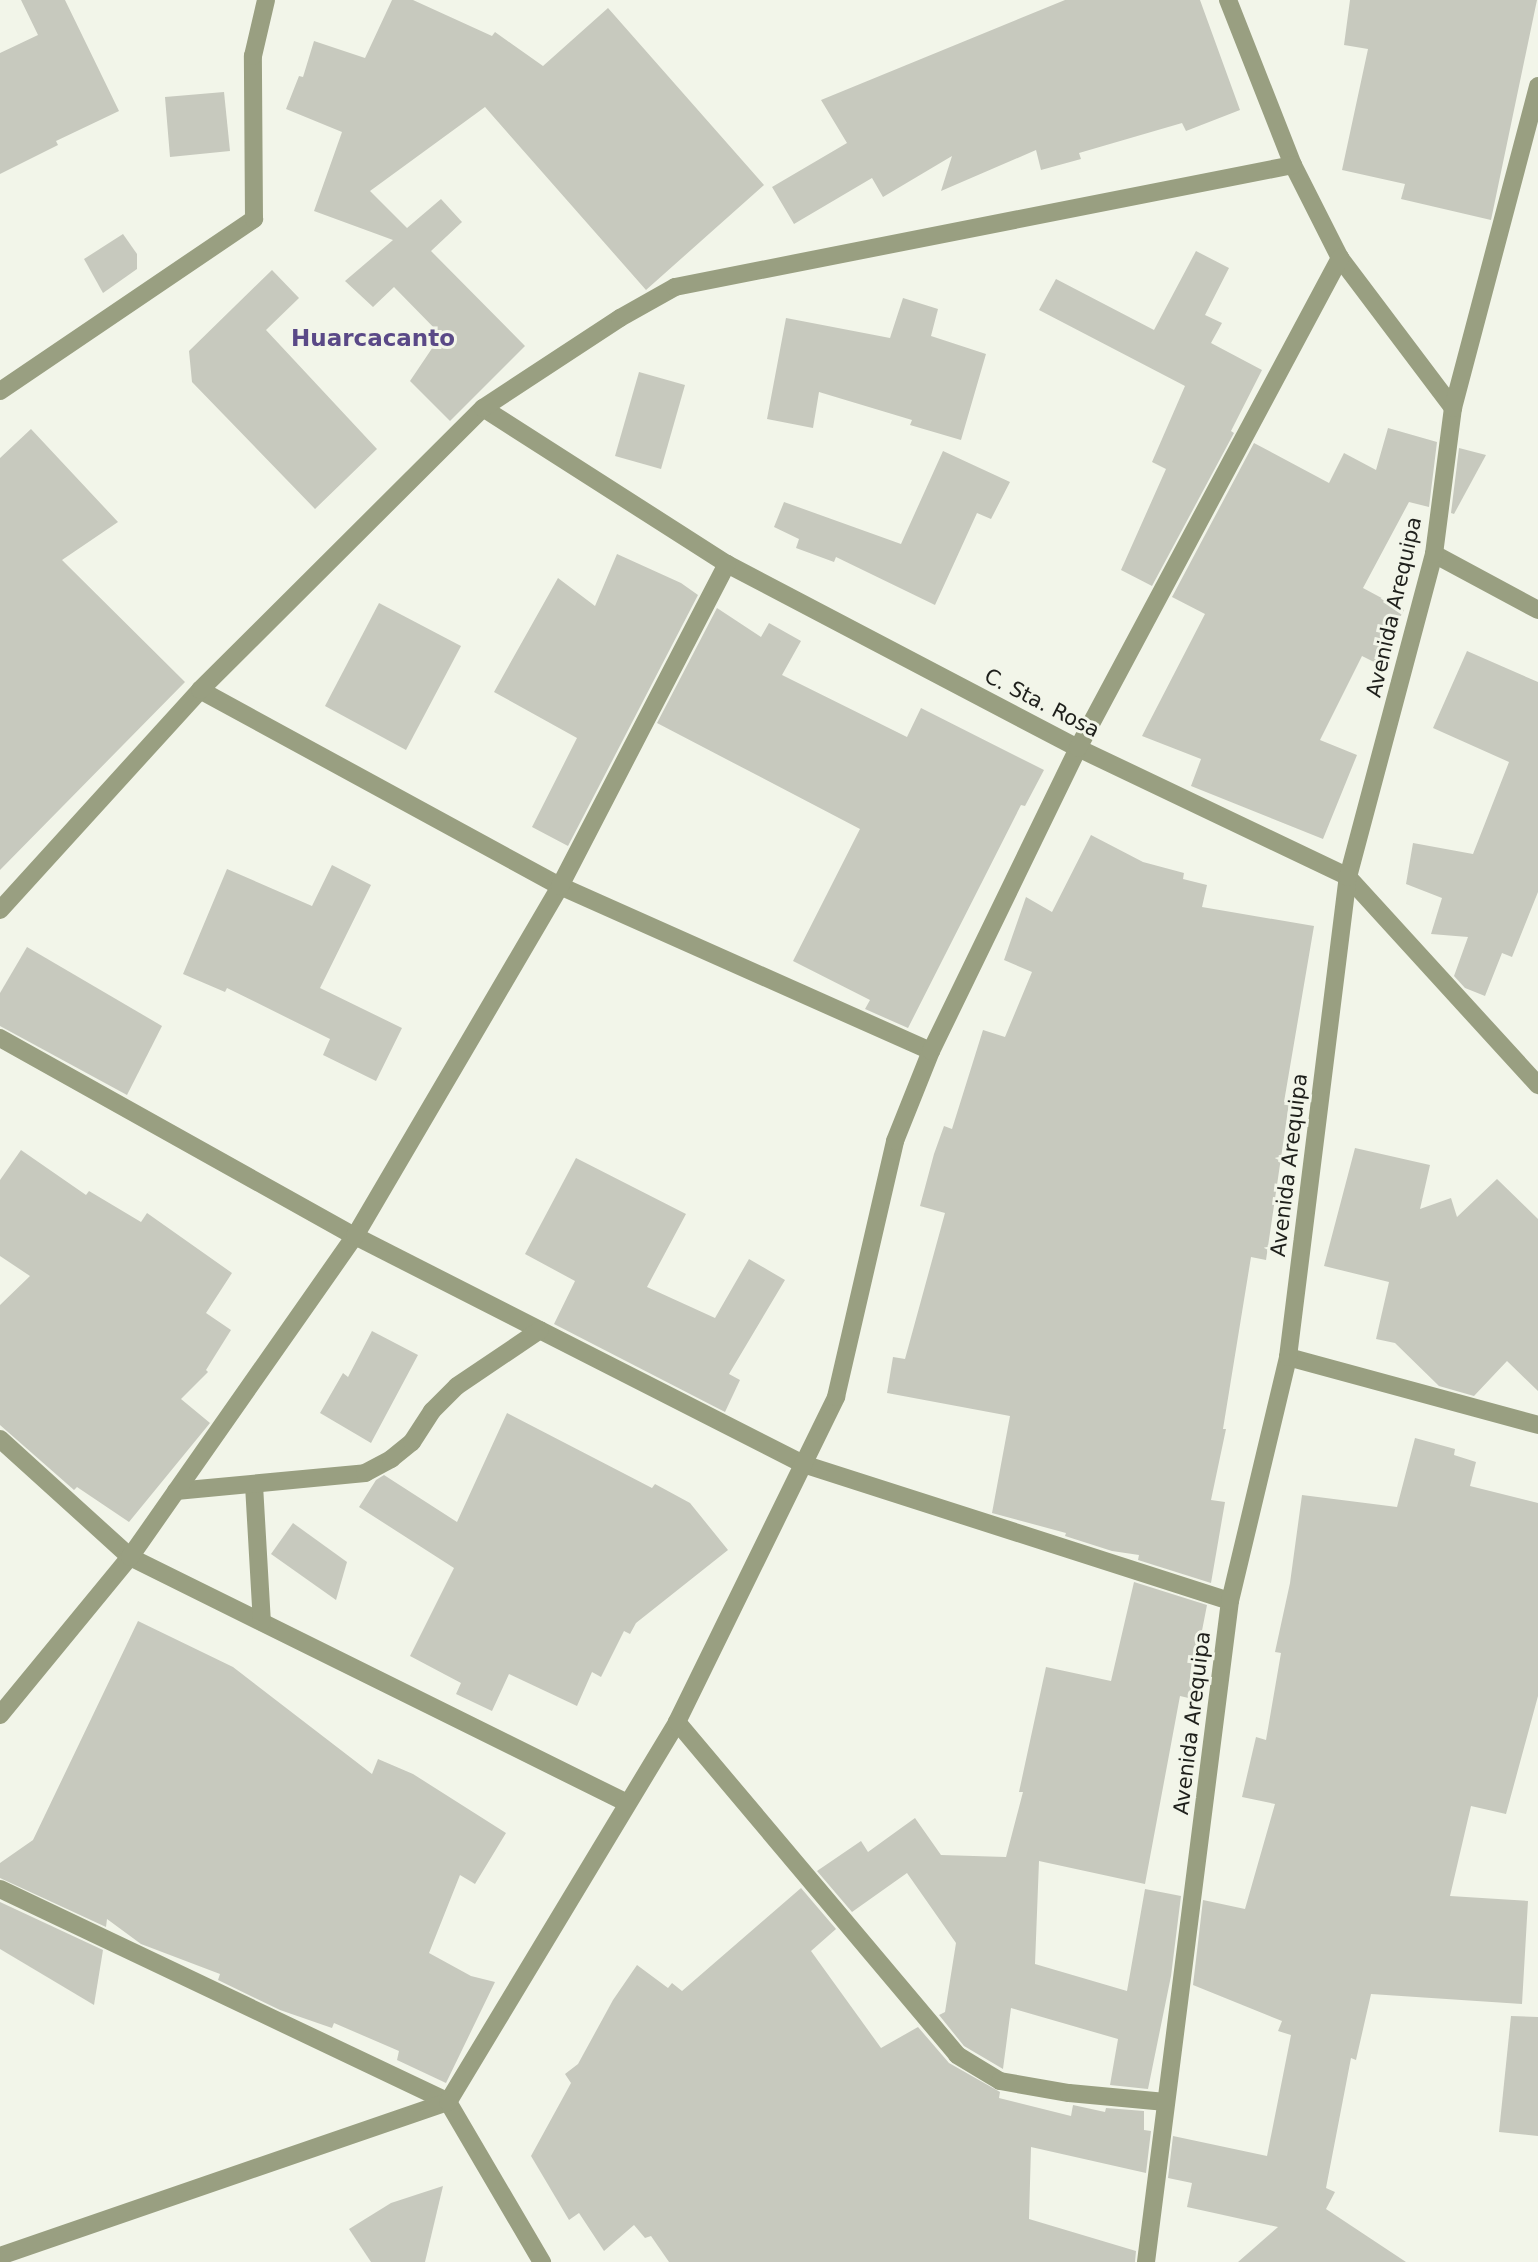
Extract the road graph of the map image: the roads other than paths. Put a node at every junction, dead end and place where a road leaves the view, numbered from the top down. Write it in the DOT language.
graph roads {
  1 [pos="266,0"];
  2 [pos="1228,0"];
  3 [pos="1538,86"];
  4 [pos="1293,164"];
  5 [pos="1340,258"];
  6 [pos="0,391"];
  7 [pos="483,408"];
  8 [pos="1453,408"];
  9 [pos="1434,554"];
  10 [pos="727,564"];
  11 [pos="1538,610"];
  12 [pos="200,690"];
  13 [pos="1078,748"];
  14 [pos="1348,877"];
  15 [pos="559,886"];
  16 [pos="0,910"];
  17 [pos="0,1038"];
  18 [pos="931,1051"];
  19 [pos="1538,1085"];
  20 [pos="355,1236"];
  21 [pos="540,1330"];
  22 [pos="1288,1357"];
  23 [pos="1538,1425"];
  24 [pos="0,1439"];
  25 [pos="803,1464"];
  26 [pos="254,1485"];
  27 [pos="176,1491"];
  28 [pos="130,1557"];
  29 [pos="1230,1601"];
  30 [pos="262,1622"];
  31 [pos="0,1715"];
  32 [pos="677,1722"];
  33 [pos="627,1802"];
  34 [pos="0,1889"];
  35 [pos="448,2102"];
  36 [pos="1166,2102"];
  37 [pos="0,2256"];
  38 [pos="542,2262"];
  39 [pos="1146,2262"];
  1 -- 6 [label="street"];
  2 -- 4 [label="street"];
  3 -- 8 [label="street, Avenida Arequipa"];
  4 -- 5 [label="street"];
  4 -- 7 [label="street"];
  5 -- 8 [label="street"];
  5 -- 13 [label="street"];
  7 -- 10 [label="street, C. Sta. Rosa"];
  7 -- 12 [label="street"];
  8 -- 9 [label="street, Avenida Arequipa"];
  9 -- 11 [label="street"];
  9 -- 14 [label="street, Avenida Arequipa"];
  10 -- 13 [label="street, C. Sta. Rosa"];
  10 -- 15 [label="street"];
  12 -- 15 [label="street"];
  12 -- 16 [label="street"];
  13 -- 14 [label="street, C. Sta. Rosa"];
  13 -- 18 [label="street"];
  14 -- 19 [label="street, C. Sta. Rosa"];
  14 -- 22 [label="street, Avenida Arequipa"];
  15 -- 18 [label="street"];
  15 -- 20 [label="street"];
  17 -- 20 [label="street"];
  18 -- 25 [label="street"];
  20 -- 21 [label="street"];
  20 -- 27 [label="street"];
  21 -- 25 [label="street"];
  21 -- 26 [label="street"];
  22 -- 23 [label="street"];
  22 -- 29 [label="street, Avenida Arequipa"];
  24 -- 28 [label="street"];
  25 -- 29 [label="street"];
  25 -- 32 [label="street"];
  26 -- 27 [label="street"];
  26 -- 30 [label="street"];
  27 -- 28 [label="street"];
  28 -- 30 [label="street"];
  28 -- 31 [label="street"];
  29 -- 36 [label="street, Avenida Arequipa"];
  30 -- 33 [label="street"];
  32 -- 33 [label="street"];
  32 -- 36 [label="street"];
  33 -- 35 [label="street"];
  34 -- 35 [label="street"];
  35 -- 37 [label="street"];
  35 -- 38 [label="street"];
  36 -- 39 [label="street, Avenida Arequipa"];
}
